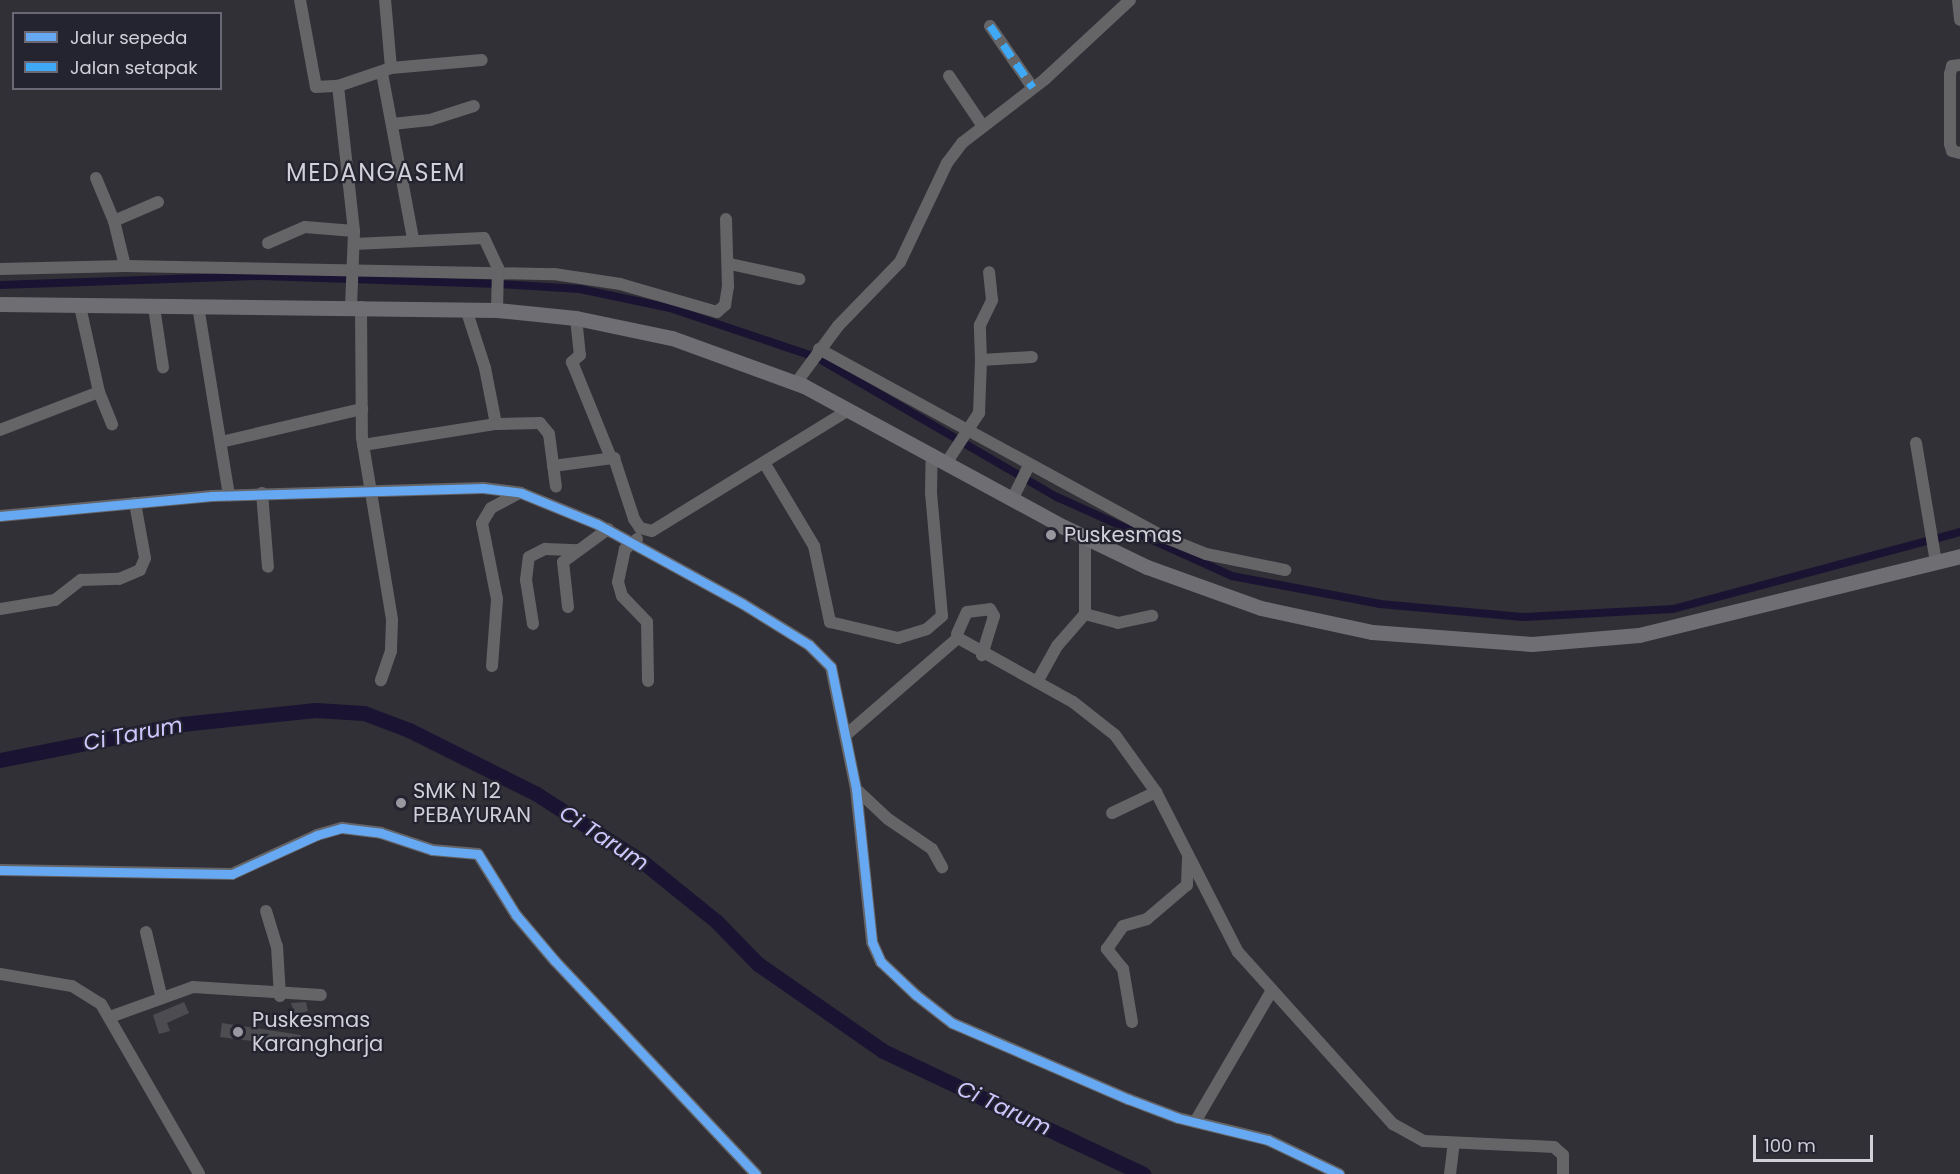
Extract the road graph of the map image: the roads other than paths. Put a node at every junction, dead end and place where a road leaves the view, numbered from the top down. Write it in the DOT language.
graph roads {
  1 [pos="300,0"];
  2 [pos="385,0"];
  3 [pos="1130,0"];
  4 [pos="1958,0"];
  5 [pos="1960,20"];
  6 [pos="990,26"];
  7 [pos="482,60"];
  8 [pos="1960,65"];
  9 [pos="386,71"];
  10 [pos="949,76"];
  11 [pos="338,86"];
  12 [pos="1034,88"];
  13 [pos="474,106"];
  14 [pos="393,124"];
  15 [pos="982,125"];
  16 [pos="1960,153"];
  17 [pos="96,178"];
  18 [pos="158,202"];
  19 [pos="726,219"];
  20 [pos="114,221"];
  21 [pos="354,237"];
  22 [pos="413,239"];
  23 [pos="268,243"];
  24 [pos="730,264"];
  25 [pos="125,266"];
  26 [pos="0,269"];
  27 [pos="989,272"];
  28 [pos="352,274"];
  29 [pos="499,275"];
  30 [pos="799,279"];
  31 [pos="497,302"];
  32 [pos="0,304"];
  33 [pos="354,304"];
  34 [pos="80,306"];
  35 [pos="198,306"];
  36 [pos="154,307"];
  37 [pos="466,309"];
  38 [pos="576,318"];
  39 [pos="817,351"];
  40 [pos="1032,357"];
  41 [pos="981,360"];
  42 [pos="163,367"];
  43 [pos="799,378"];
  44 [pos="99,392"];
  45 [pos="362,409"];
  46 [pos="849,410"];
  47 [pos="496,424"];
  48 [pos="112,425"];
  49 [pos="0,430"];
  50 [pos="964,430"];
  51 [pos="221,442"];
  52 [pos="1916,443"];
  53 [pos="363,445"];
  54 [pos="932,454"];
  55 [pos="611,458"];
  56 [pos="949,459"];
  57 [pos="765,464"];
  58 [pos="552,466"];
  59 [pos="1028,468"];
  60 [pos="556,487"];
  61 [pos="370,489"];
  62 [pos="262,493"];
  63 [pos="519,493"];
  64 [pos="229,495"];
  65 [pos="1014,495"];
  66 [pos="135,503"];
  67 [pos="0,516"];
  68 [pos="608,530"];
  69 [pos="656,531"];
  70 [pos="1085,539"];
  71 [pos="631,541"];
  72 [pos="578,550"];
  73 [pos="1960,556"];
  74 [pos="1936,557"];
  75 [pos="268,567"];
  76 [pos="1286,570"];
  77 [pos="568,607"];
  78 [pos="0,609"];
  79 [pos="1085,614"];
  80 [pos="1152,616"];
  81 [pos="941,619"];
  82 [pos="533,624"];
  83 [pos="957,636"];
  84 [pos="982,655"];
  85 [pos="492,666"];
  86 [pos="381,680"];
  87 [pos="648,681"];
  88 [pos="1037,682"];
  89 [pos="847,734"];
  90 [pos="856,789"];
  91 [pos="1156,792"];
  92 [pos="1112,813"];
  93 [pos="1188,850"];
  94 [pos="942,867"];
  95 [pos="0,870"];
  96 [pos="1187,885"];
  97 [pos="1206,886"];
  98 [pos="266,911"];
  99 [pos="146,932"];
  100 [pos="0,974"];
  101 [pos="1272,990"];
  102 [pos="161,995"];
  103 [pos="321,995"];
  104 [pos="280,996"];
  105 [pos="110,1017"];
  106 [pos="1132,1022"];
  107 [pos="1195,1122"];
  108 [pos="1454,1143"];
  109 [pos="199,1174"];
  110 [pos="756,1174"];
  111 [pos="1339,1174"];
  112 [pos="1450,1174"];
  113 [pos="1563,1174"];
  1 -- 11 [label="street"];
  2 -- 9 [label="street"];
  3 -- 12 [label="street"];
  4 -- 5 [label="street"];
  6 -- 12 [label="street"];
  7 -- 9 [label="street"];
  8 -- 16 [label="street"];
  9 -- 11 [label="street"];
  9 -- 14 [label="street"];
  10 -- 15 [label="street"];
  11 -- 21 [label="street"];
  12 -- 15 [label="street"];
  13 -- 14 [label="street"];
  14 -- 22 [label="street"];
  15 -- 39 [label="street"];
  17 -- 20 [label="street"];
  18 -- 20 [label="street"];
  19 -- 24 [label="street"];
  20 -- 25 [label="street"];
  21 -- 22 [label="street"];
  21 -- 23 [label="street"];
  21 -- 28 [label="street"];
  22 -- 29 [label="street"];
  24 -- 29 [label="street"];
  24 -- 30 [label="street"];
  25 -- 26 [label="street"];
  25 -- 28 [label="street"];
  27 -- 41 [label="street"];
  28 -- 29 [label="street"];
  28 -- 33 [label="street"];
  29 -- 31 [label="street"];
  31 -- 37 [label="main road"];
  31 -- 38 [label="main road"];
  32 -- 34 [label="main road"];
  33 -- 35 [label="main road"];
  33 -- 37 [label="main road"];
  33 -- 45 [label="street"];
  34 -- 36 [label="main road"];
  34 -- 44 [label="street"];
  35 -- 36 [label="main road"];
  35 -- 51 [label="street"];
  36 -- 42 [label="street"];
  37 -- 47 [label="street"];
  38 -- 43 [label="main road"];
  38 -- 55 [label="street"];
  39 -- 43 [label="street"];
  39 -- 50 [label="street"];
  40 -- 41 [label="street"];
  41 -- 50 [label="street"];
  43 -- 46 [label="main road"];
  44 -- 48 [label="street"];
  44 -- 49 [label="street"];
  45 -- 51 [label="street"];
  45 -- 53 [label="street"];
  46 -- 54 [label="main road"];
  46 -- 57 [label="street"];
  47 -- 53 [label="street"];
  47 -- 58 [label="street"];
  50 -- 56 [label="street"];
  50 -- 59 [label="street"];
  51 -- 64 [label="street"];
  52 -- 74 [label="street"];
  53 -- 61 [label="street"];
  54 -- 56 [label="main road"];
  54 -- 81 [label="street"];
  55 -- 58 [label="street"];
  55 -- 69 [label="street"];
  56 -- 65 [label="main road"];
  57 -- 69 [label="street"];
  57 -- 81 [label="street"];
  58 -- 60 [label="street"];
  59 -- 65 [label="street"];
  59 -- 76 [label="street"];
  61 -- 62 [label="street"];
  61 -- 63 [label="street"];
  61 -- 86 [label="street"];
  62 -- 64 [label="street"];
  62 -- 75 [label="street"];
  63 -- 68 [label="street"];
  63 -- 85 [label="street"];
  64 -- 66 [label="street"];
  65 -- 70 [label="main road"];
  66 -- 67 [label="street"];
  66 -- 78 [label="street"];
  68 -- 71 [label="street"];
  68 -- 72 [label="street"];
  69 -- 71 [label="street"];
  70 -- 74 [label="main road"];
  70 -- 79 [label="street"];
  71 -- 87 [label="street"];
  71 -- 89 [label="street"];
  72 -- 77 [label="street"];
  72 -- 82 [label="street"];
  73 -- 74 [label="main road"];
  79 -- 80 [label="street"];
  79 -- 88 [label="street"];
  81 -- 83 [label="street"];
  83 -- 84 [label="street"];
  83 -- 84 [label="street"];
  83 -- 89 [label="street"];
  84 -- 88 [label="street"];
  88 -- 91 [label="street"];
  89 -- 90 [label="street"];
  90 -- 94 [label="street"];
  90 -- 107 [label="street"];
  91 -- 92 [label="street"];
  91 -- 93 [label="street"];
  93 -- 96 [label="street"];
  93 -- 97 [label="street"];
  95 -- 110 [label="street"];
  96 -- 97 [label="street"];
  96 -- 106 [label="street"];
  97 -- 101 [label="street"];
  98 -- 104 [label="street"];
  99 -- 102 [label="street"];
  100 -- 105 [label="street"];
  101 -- 107 [label="street"];
  101 -- 108 [label="street"];
  102 -- 104 [label="street"];
  102 -- 105 [label="street"];
  103 -- 104 [label="street"];
  105 -- 109 [label="street"];
  107 -- 111 [label="street"];
  108 -- 112 [label="street"];
  108 -- 113 [label="street"];
}
